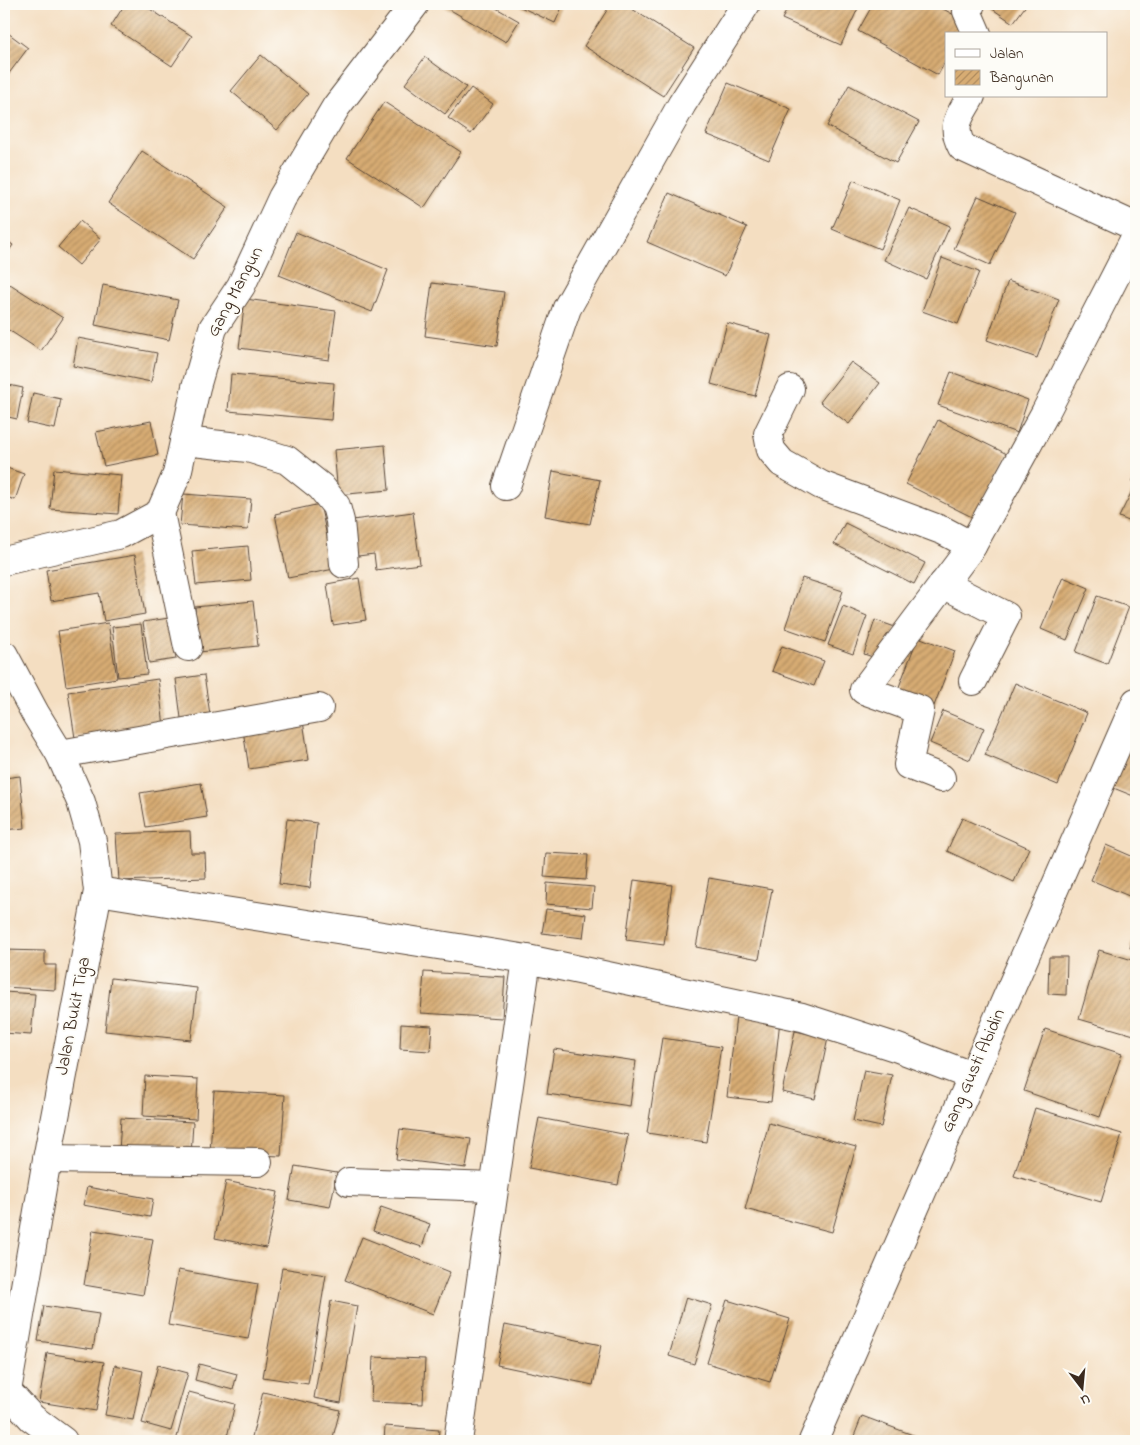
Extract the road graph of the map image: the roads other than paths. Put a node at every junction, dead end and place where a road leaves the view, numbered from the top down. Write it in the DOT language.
graph roads {
  1 [pos="415,4"];
  2 [pos="746,4"];
  3 [pos="971,4"];
  4 [pos="976,32"];
  5 [pos="970,98"];
  6 [pos="1136,227"];
  7 [pos="1136,236"];
  8 [pos="790,390"];
  9 [pos="184,441"];
  10 [pos="506,486"];
  11 [pos="160,513"];
  12 [pos="972,546"];
  13 [pos="4,562"];
  14 [pos="344,564"];
  15 [pos="943,584"];
  16 [pos="188,647"];
  17 [pos="4,656"];
  18 [pos="973,681"];
  19 [pos="1136,702"];
  20 [pos="319,708"];
  21 [pos="60,754"];
  22 [pos="941,778"];
  23 [pos="98,891"];
  24 [pos="526,959"];
  25 [pos="972,1076"];
  26 [pos="47,1159"];
  27 [pos="258,1162"];
  28 [pos="349,1182"];
  29 [pos="494,1187"];
  30 [pos="5,1391"];
  31 [pos="63,1441"];
  32 [pos="458,1441"];
  33 [pos="813,1441"];
  1 -- 9 [label="street, Gang Mangun"];
  2 -- 10 [label="street"];
  3 -- 4 [label="street"];
  5 -- 6 [label="street"];
  7 -- 12 [label="street"];
  8 -- 12 [label="street"];
  9 -- 11 [label="street, Gang Mangun"];
  9 -- 14 [label="street"];
  11 -- 13 [label="street"];
  11 -- 16 [label="street"];
  12 -- 15 [label="street"];
  15 -- 18 [label="street"];
  15 -- 22 [label="street"];
  17 -- 21 [label="street, Jalan Bukit Tiga"];
  19 -- 25 [label="street, Gang Gusti Abidin"];
  20 -- 21 [label="street"];
  21 -- 23 [label="street, Jalan Bukit Tiga"];
  23 -- 24 [label="street"];
  23 -- 26 [label="street, Jalan Bukit Tiga"];
  24 -- 25 [label="street"];
  24 -- 29 [label="street"];
  25 -- 33 [label="street, Gang Gusti Abidin"];
  26 -- 27 [label="street"];
  26 -- 30 [label="street, Jalan Bukit Tiga"];
  28 -- 29 [label="street"];
  29 -- 32 [label="street"];
  30 -- 31 [label="street"];
}
